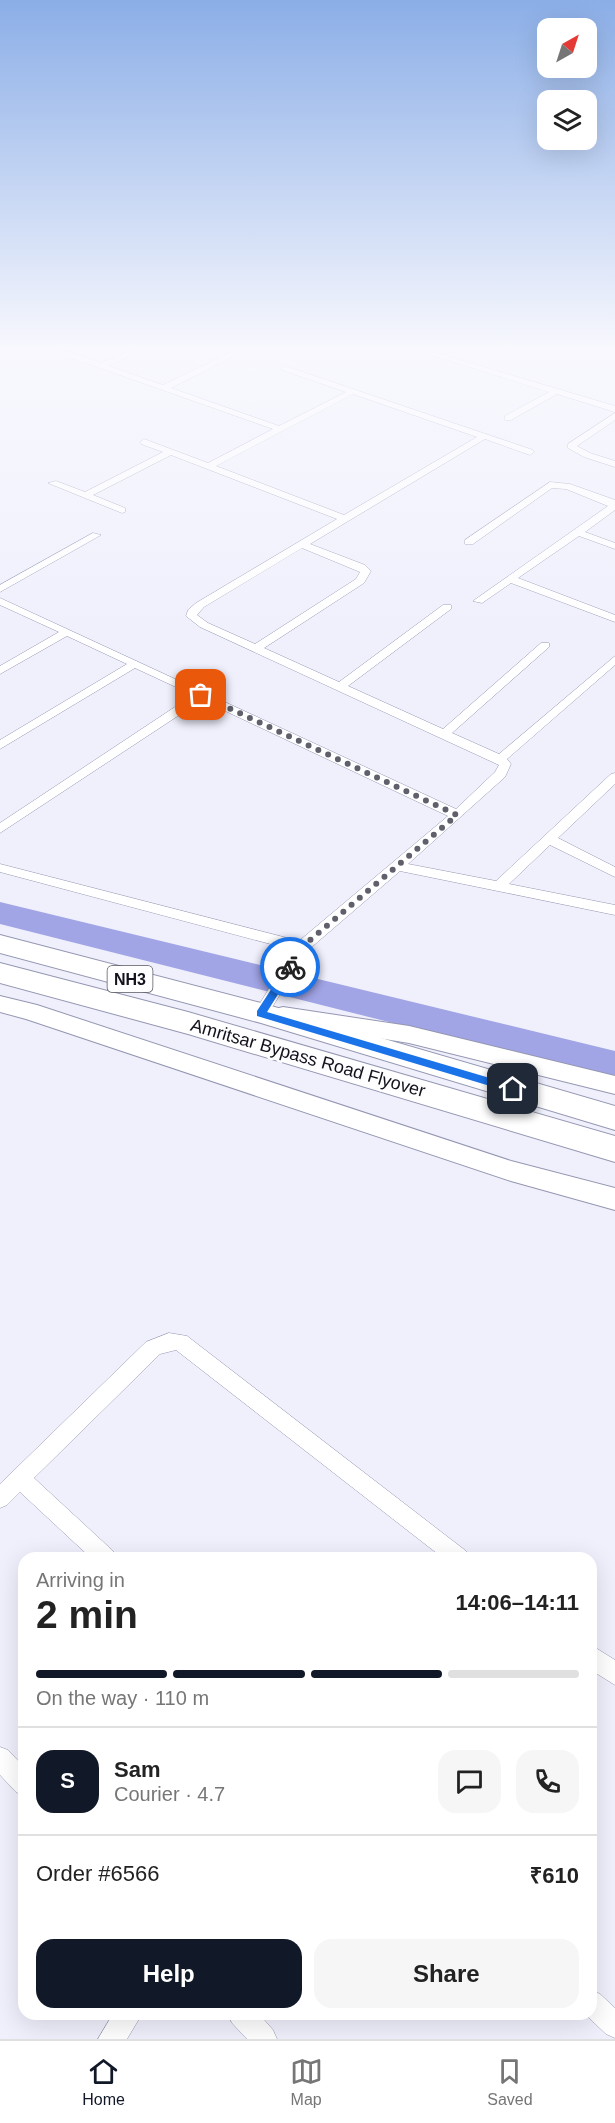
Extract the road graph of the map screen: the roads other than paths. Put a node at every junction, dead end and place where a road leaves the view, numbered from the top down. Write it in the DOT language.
graph roads {
  1 [pos="150,444"];
  2 [pos="251,444"];
  3 [pos="470,444"];
  4 [pos="507,444"];
  5 [pos="574,444"];
  6 [pos="171,452"];
  7 [pos="530,452"];
  8 [pos="615,464"];
  9 [pos="209,466"];
  10 [pos="53,483"];
  11 [pos="85,496"];
  12 [pos="122,510"];
  13 [pos="346,519"];
  14 [pos="577,532"];
  15 [pos="96,535"];
  16 [pos="468,542"];
  17 [pos="303,545"];
  18 [pos="615,546"];
  19 [pos="510,579"];
  20 [pos="0,589"];
  21 [pos="0,601"];
  22 [pos="478,601"];
  23 [pos="447,607"];
  24 [pos="615,619"];
  25 [pos="67,632"];
  26 [pos="545,645"];
  27 [pos="255,649"];
  28 [pos="615,659"];
  29 [pos="135,664"];
  30 [pos="0,671"];
  31 [pos="340,687"];
  32 [pos="201,695"];
  33 [pos="444,734"];
  34 [pos="0,745"];
  35 [pos="500,759"];
  36 [pos="615,777"];
  37 [pos="457,815"];
  38 [pos="0,829"];
  39 [pos="549,839"];
  40 [pos="397,866"];
  41 [pos="0,868"];
  42 [pos="615,873"];
  43 [pos="499,886"];
  44 [pos="615,910"];
  45 [pos="0,944"];
  46 [pos="302,947"];
  47 [pos="0,973"];
  48 [pos="0,1004"];
  49 [pos="261,1013"];
  50 [pos="615,1085"];
  51 [pos="615,1118"];
  52 [pos="615,1149"];
  53 [pos="615,1199"];
  54 [pos="20,1479"];
  55 [pos="0,1498"];
  56 [pos="99,1552"];
  57 [pos="447,1552"];
  58 [pos="597,1660"];
  59 [pos="615,1674"];
  60 [pos="0,1758"];
  61 [pos="18,1778"];
  62 [pos="597,2008"];
  63 [pos="125,2020"];
  64 [pos="247,2020"];
  65 [pos="615,2025"];
  66 [pos="111,2039"];
  67 [pos="264,2039"];
  1 -- 6 [label="street"];
  2 -- 9 [label="street"];
  3 -- 13 [label="street"];
  4 -- 7 [label="street"];
  5 -- 8 [label="street"];
  6 -- 9 [label="street"];
  6 -- 11 [label="street"];
  9 -- 13 [label="street"];
  10 -- 11 [label="street"];
  11 -- 12 [label="street"];
  13 -- 17 [label="street"];
  14 -- 16 [label="street"];
  14 -- 18 [label="street"];
  14 -- 19 [label="street"];
  15 -- 20 [label="street"];
  17 -- 27 [label="street"];
  17 -- 27 [label="street"];
  19 -- 22 [label="street"];
  19 -- 24 [label="street"];
  21 -- 25 [label="street"];
  23 -- 31 [label="street"];
  25 -- 29 [label="street"];
  25 -- 30 [label="street"];
  26 -- 33 [label="street"];
  27 -- 31 [label="street"];
  28 -- 35 [label="street"];
  29 -- 32 [label="street"];
  29 -- 34 [label="street"];
  31 -- 33 [label="street"];
  32 -- 37 [label="street"];
  32 -- 38 [label="street"];
  33 -- 35 [label="street"];
  35 -- 37 [label="street"];
  36 -- 39 [label="street"];
  37 -- 40 [label="street"];
  39 -- 42 [label="street"];
  39 -- 43 [label="street"];
  40 -- 43 [label="street"];
  40 -- 46 [label="street"];
  41 -- 46 [label="street"];
  43 -- 44 [label="street"];
  45 -- 49 [label="highway, NH3"];
  46 -- 49 [label="street"];
  47 -- 52 [label="highway, Amritsar Bypass Road Flyover / NH3"];
  48 -- 53 [label="street"];
  49 -- 50 [label="street"];
  49 -- 51 [label="highway, Amritsar Bypass Road Flyover / NH3"];
  54 -- 55 [label="street"];
  54 -- 56 [label="street"];
  54 -- 57 [label="street"];
  58 -- 59 [label="street"];
  60 -- 61 [label="street"];
  62 -- 65 [label="street"];
  63 -- 66 [label="street"];
  64 -- 67 [label="street"];
}
